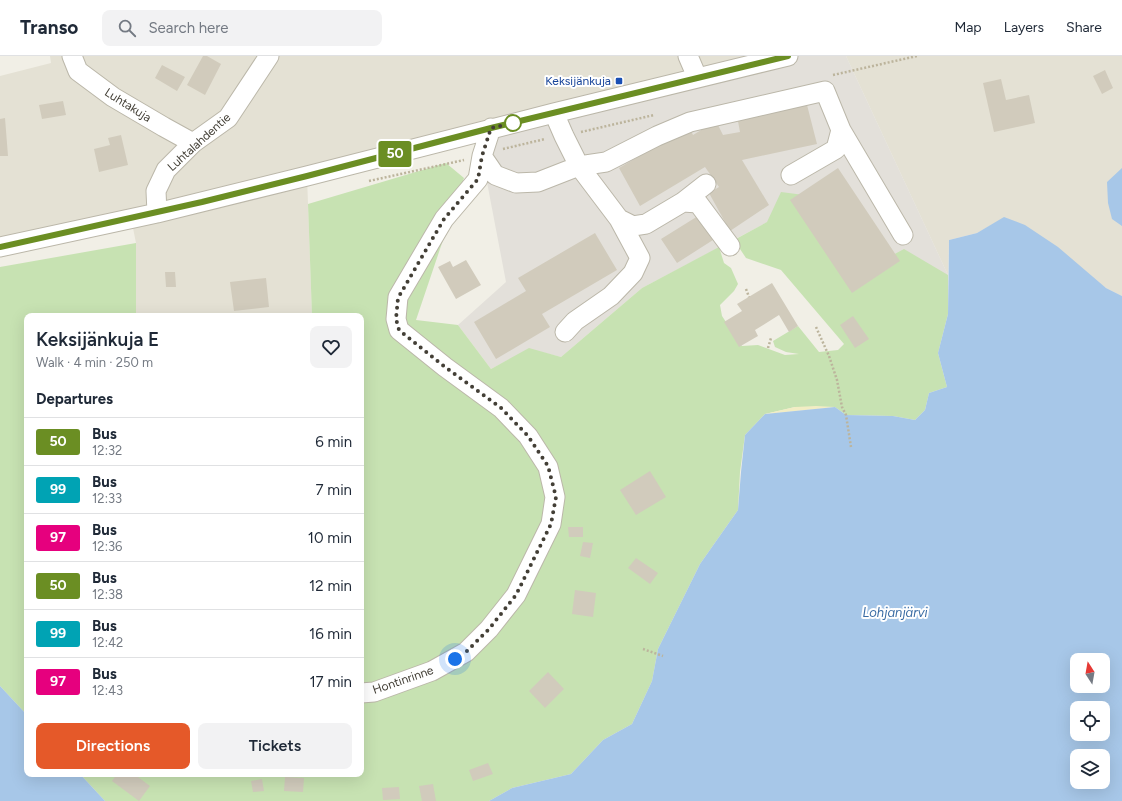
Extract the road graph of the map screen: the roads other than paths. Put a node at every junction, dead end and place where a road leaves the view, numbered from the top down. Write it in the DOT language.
graph roads {
  1 [pos="72,56"];
  2 [pos="269,56"];
  3 [pos="688,56"];
  4 [pos="788,56"];
  5 [pos="697,77"];
  6 [pos="554,113"];
  7 [pos="491,128"];
  8 [pos="841,130"];
  9 [pos="194,143"];
  10 [pos="482,156"];
  11 [pos="579,166"];
  12 [pos="791,175"];
  13 [pos="706,184"];
  14 [pos="683,202"];
  15 [pos="157,213"];
  16 [pos="619,219"];
  17 [pos="903,236"];
  18 [pos="730,246"];
  19 [pos="0,247"];
  20 [pos="565,332"];
  21 [pos="364,693"];
  1 -- 9 [label="street, Luhtakuja"];
  2 -- 9 [label="street, Luhtalahdentie"];
  3 -- 5 [label="street"];
  4 -- 5 [label="street"];
  5 -- 6 [label="street"];
  6 -- 7 [label="street"];
  6 -- 11 [label="street"];
  7 -- 10 [label="street, Hontinrinne"];
  7 -- 15 [label="street"];
  8 -- 11 [label="street"];
  8 -- 12 [label="street"];
  8 -- 17 [label="street"];
  9 -- 15 [label="street, Luhtalahdentie"];
  10 -- 11 [label="street"];
  10 -- 21 [label="street, Hontinrinne"];
  11 -- 16 [label="street"];
  13 -- 14 [label="street"];
  14 -- 16 [label="street"];
  14 -- 18 [label="street"];
  15 -- 19 [label="street"];
  16 -- 20 [label="street"];
}
